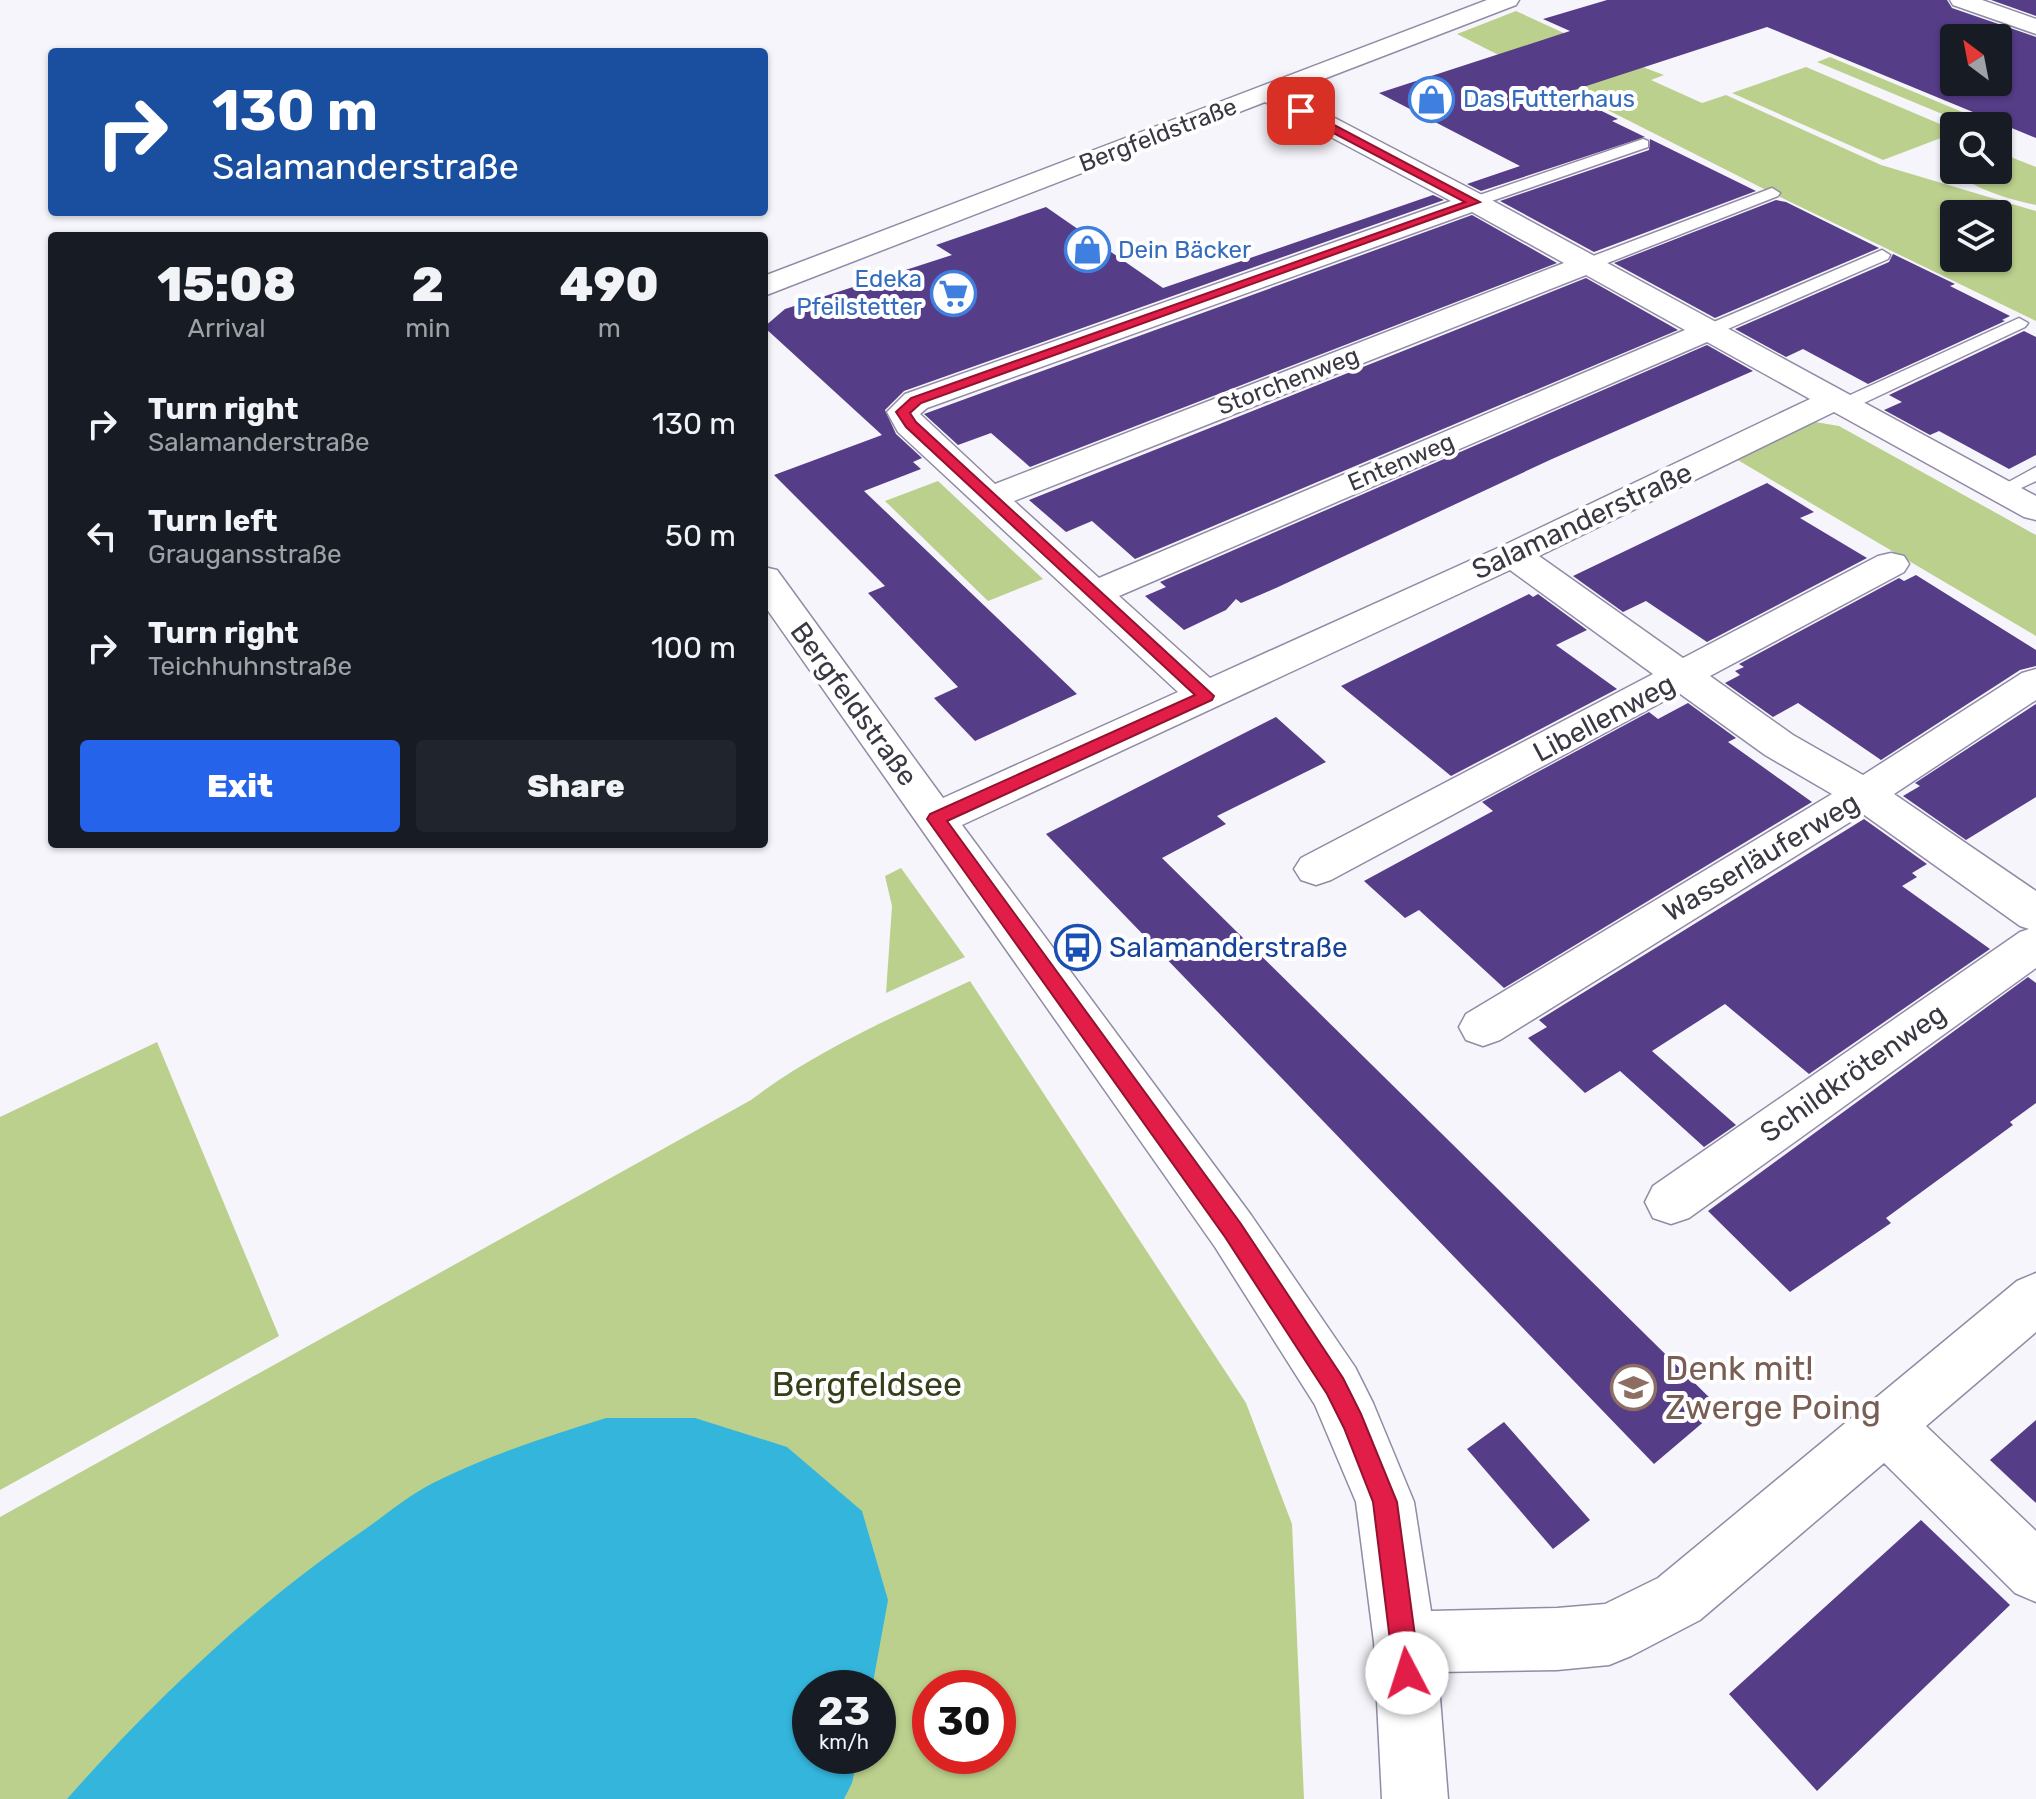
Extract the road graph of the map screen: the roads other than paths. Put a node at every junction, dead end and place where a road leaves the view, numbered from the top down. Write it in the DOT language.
graph roads {
  1 [pos="1508,0"];
  2 [pos="1961,0"];
  3 [pos="2036,27"];
  4 [pos="1267,93"];
  5 [pos="1643,144"];
  6 [pos="1772,193"];
  7 [pos="1474,202"];
  8 [pos="1882,255"];
  9 [pos="1586,265"];
  10 [pos="768,285"];
  11 [pos="2019,323"];
  12 [pos="1708,331"];
  13 [pos="1839,403"];
  14 [pos="2036,473"];
  15 [pos="2002,491"];
  16 [pos="991,498"];
  17 [pos="2036,510"];
  18 [pos="1513,555"];
  19 [pos="1891,564"];
  20 [pos="768,584"];
  21 [pos="1095,593"];
  22 [pos="1684,676"];
  23 [pos="2036,682"];
  24 [pos="1206,696"];
  25 [pos="1864,794"];
  26 [pos="936,819"];
  27 [pos="1316,869"];
  28 [pos="2036,914"];
  29 [pos="2036,944"];
  30 [pos="1483,1027"];
  31 [pos="1671,1202"];
  32 [pos="2036,1298"];
  33 [pos="1886,1426"];
  34 [pos="2036,1572"];
  35 [pos="1405,1642"];
  36 [pos="1415,1799"];
  1 -- 4 [label="street, Bergfeldstraße"];
  2 -- 3 [label="street"];
  4 -- 7 [label="street"];
  4 -- 10 [label="street, Bergfeldstraße"];
  5 -- 7 [label="lane"];
  6 -- 9 [label="lane"];
  7 -- 9 [label="street"];
  7 -- 16 [label="street"];
  8 -- 12 [label="lane"];
  9 -- 12 [label="street"];
  9 -- 16 [label="street, Storchenweg"];
  11 -- 13 [label="lane"];
  12 -- 13 [label="street"];
  12 -- 21 [label="street, Entenweg"];
  13 -- 15 [label="street"];
  13 -- 18 [label="street, Salamanderstraße"];
  14 -- 15 [label="lane"];
  15 -- 17 [label="street"];
  16 -- 21 [label="street"];
  18 -- 22 [label="street"];
  18 -- 24 [label="street, Salamanderstraße"];
  19 -- 22 [label="street, Libellenweg"];
  20 -- 26 [label="street, Bergfeldstraße"];
  21 -- 24 [label="street"];
  22 -- 25 [label="street"];
  22 -- 27 [label="street, Libellenweg"];
  23 -- 25 [label="street, Wasserläuferweg"];
  24 -- 26 [label="street, Salamanderstraße"];
  25 -- 28 [label="street"];
  25 -- 30 [label="street, Wasserläuferweg"];
  26 -- 35 [label="street, Bergfeldstraße"];
  29 -- 31 [label="street, Schildkrötenweg"];
  32 -- 33 [label="street"];
  33 -- 34 [label="street"];
  33 -- 35 [label="street"];
  35 -- 36 [label="street, Bergfeldstraße"];
}
